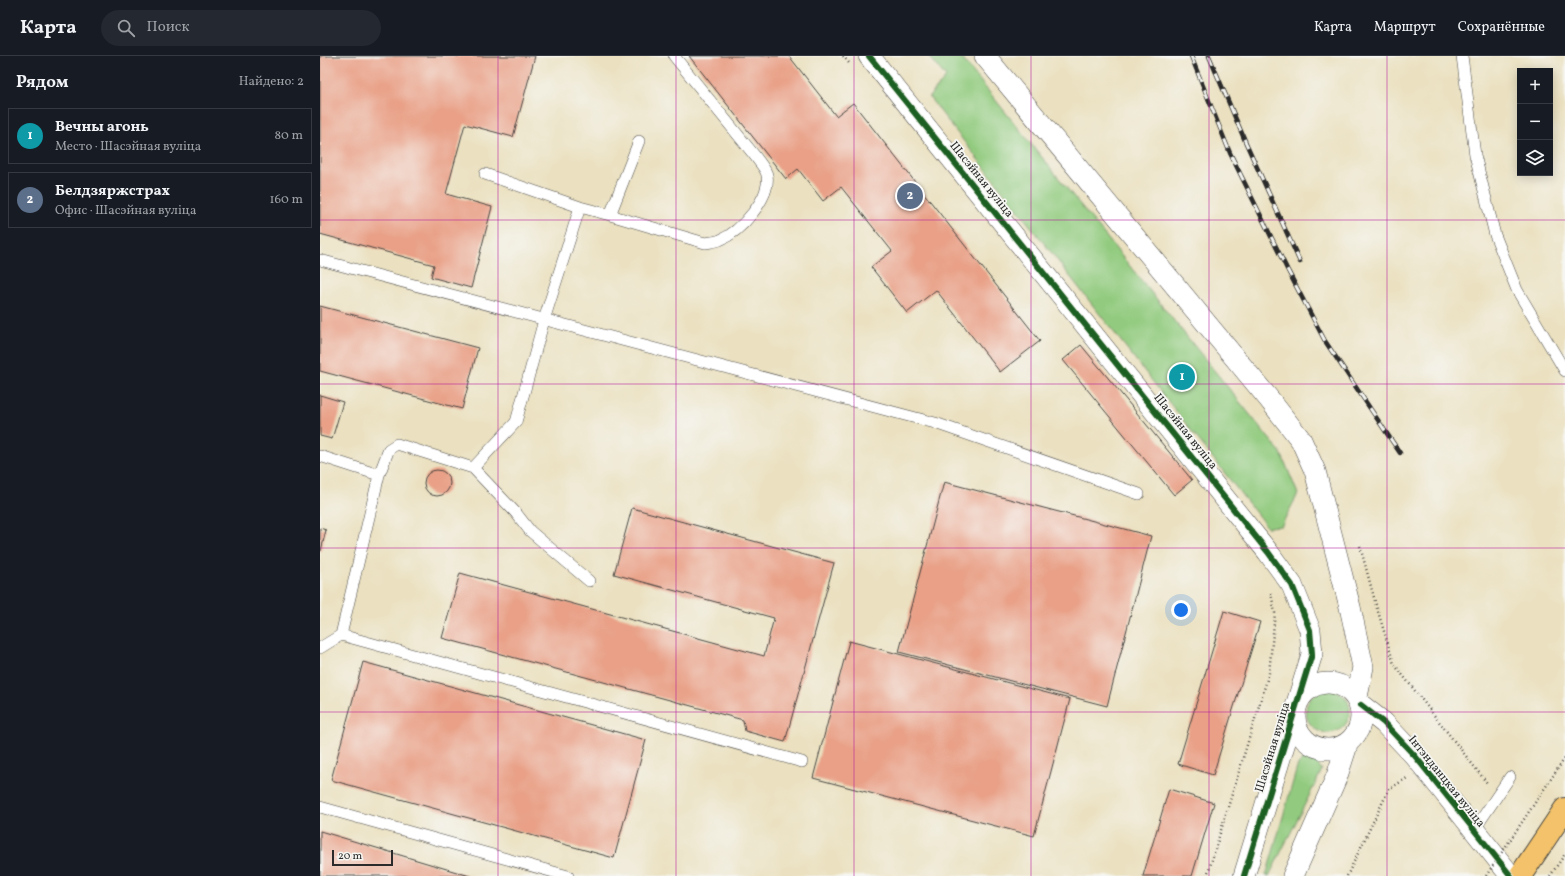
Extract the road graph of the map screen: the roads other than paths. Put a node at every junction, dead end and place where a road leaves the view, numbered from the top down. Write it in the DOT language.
graph roads {
  1 [pos="674,56"];
  2 [pos="985,56"];
  3 [pos="1462,56"];
  4 [pos="861,62"];
  5 [pos="639,141"];
  6 [pos="485,174"];
  7 [pos="580,207"];
  8 [pos="610,214"];
  9 [pos="320,260"];
  10 [pos="544,320"];
  11 [pos="1565,371"];
  12 [pos="320,456"];
  13 [pos="473,468"];
  14 [pos="380,475"];
  15 [pos="1139,494"];
  16 [pos="589,582"];
  17 [pos="341,635"];
  18 [pos="320,648"];
  19 [pos="1359,701"];
  20 [pos="1296,706"];
  21 [pos="1353,737"];
  22 [pos="802,762"];
  23 [pos="1413,766"];
  24 [pos="1510,777"];
  25 [pos="320,807"];
  26 [pos="1565,809"];
  27 [pos="1474,830"];
  28 [pos="568,876"];
  29 [pos="1244,876"];
  30 [pos="1294,876"];
  31 [pos="1511,876"];
  32 [pos="1520,876"];
  1 -- 8 [label="lane"];
  2 -- 19 [label="street"];
  3 -- 11 [label="lane"];
  4 -- 20 [label="street, Шасэйная вуліца"];
  5 -- 8 [label="lane"];
  6 -- 7 [label="lane"];
  7 -- 8 [label="lane"];
  7 -- 10 [label="lane"];
  9 -- 10 [label="lane"];
  10 -- 13 [label="lane"];
  10 -- 15 [label="lane"];
  12 -- 14 [label="lane"];
  13 -- 14 [label="lane"];
  13 -- 16 [label="lane"];
  14 -- 17 [label="lane"];
  17 -- 18 [label="lane"];
  17 -- 22 [label="lane"];
  19 -- 20 [label="street, Шасэйная вуліца"];
  19 -- 21 [label="street"];
  19 -- 23 [label="street, Інтэнданцкая вуліца"];
  20 -- 21 [label="street, Шасэйная вуліца"];
  20 -- 29 [label="street, Шасэйная вуліца"];
  21 -- 23 [label="street, Інтэнданцкая вуліца"];
  21 -- 30 [label="street"];
  23 -- 27 [label="street, Інтэнданцкая вуліца"];
  24 -- 27 [label="lane"];
  25 -- 28 [label="lane"];
  26 -- 32 [label="main road"];
  27 -- 31 [label="street, Інтэнданцкая вуліца"];
}
